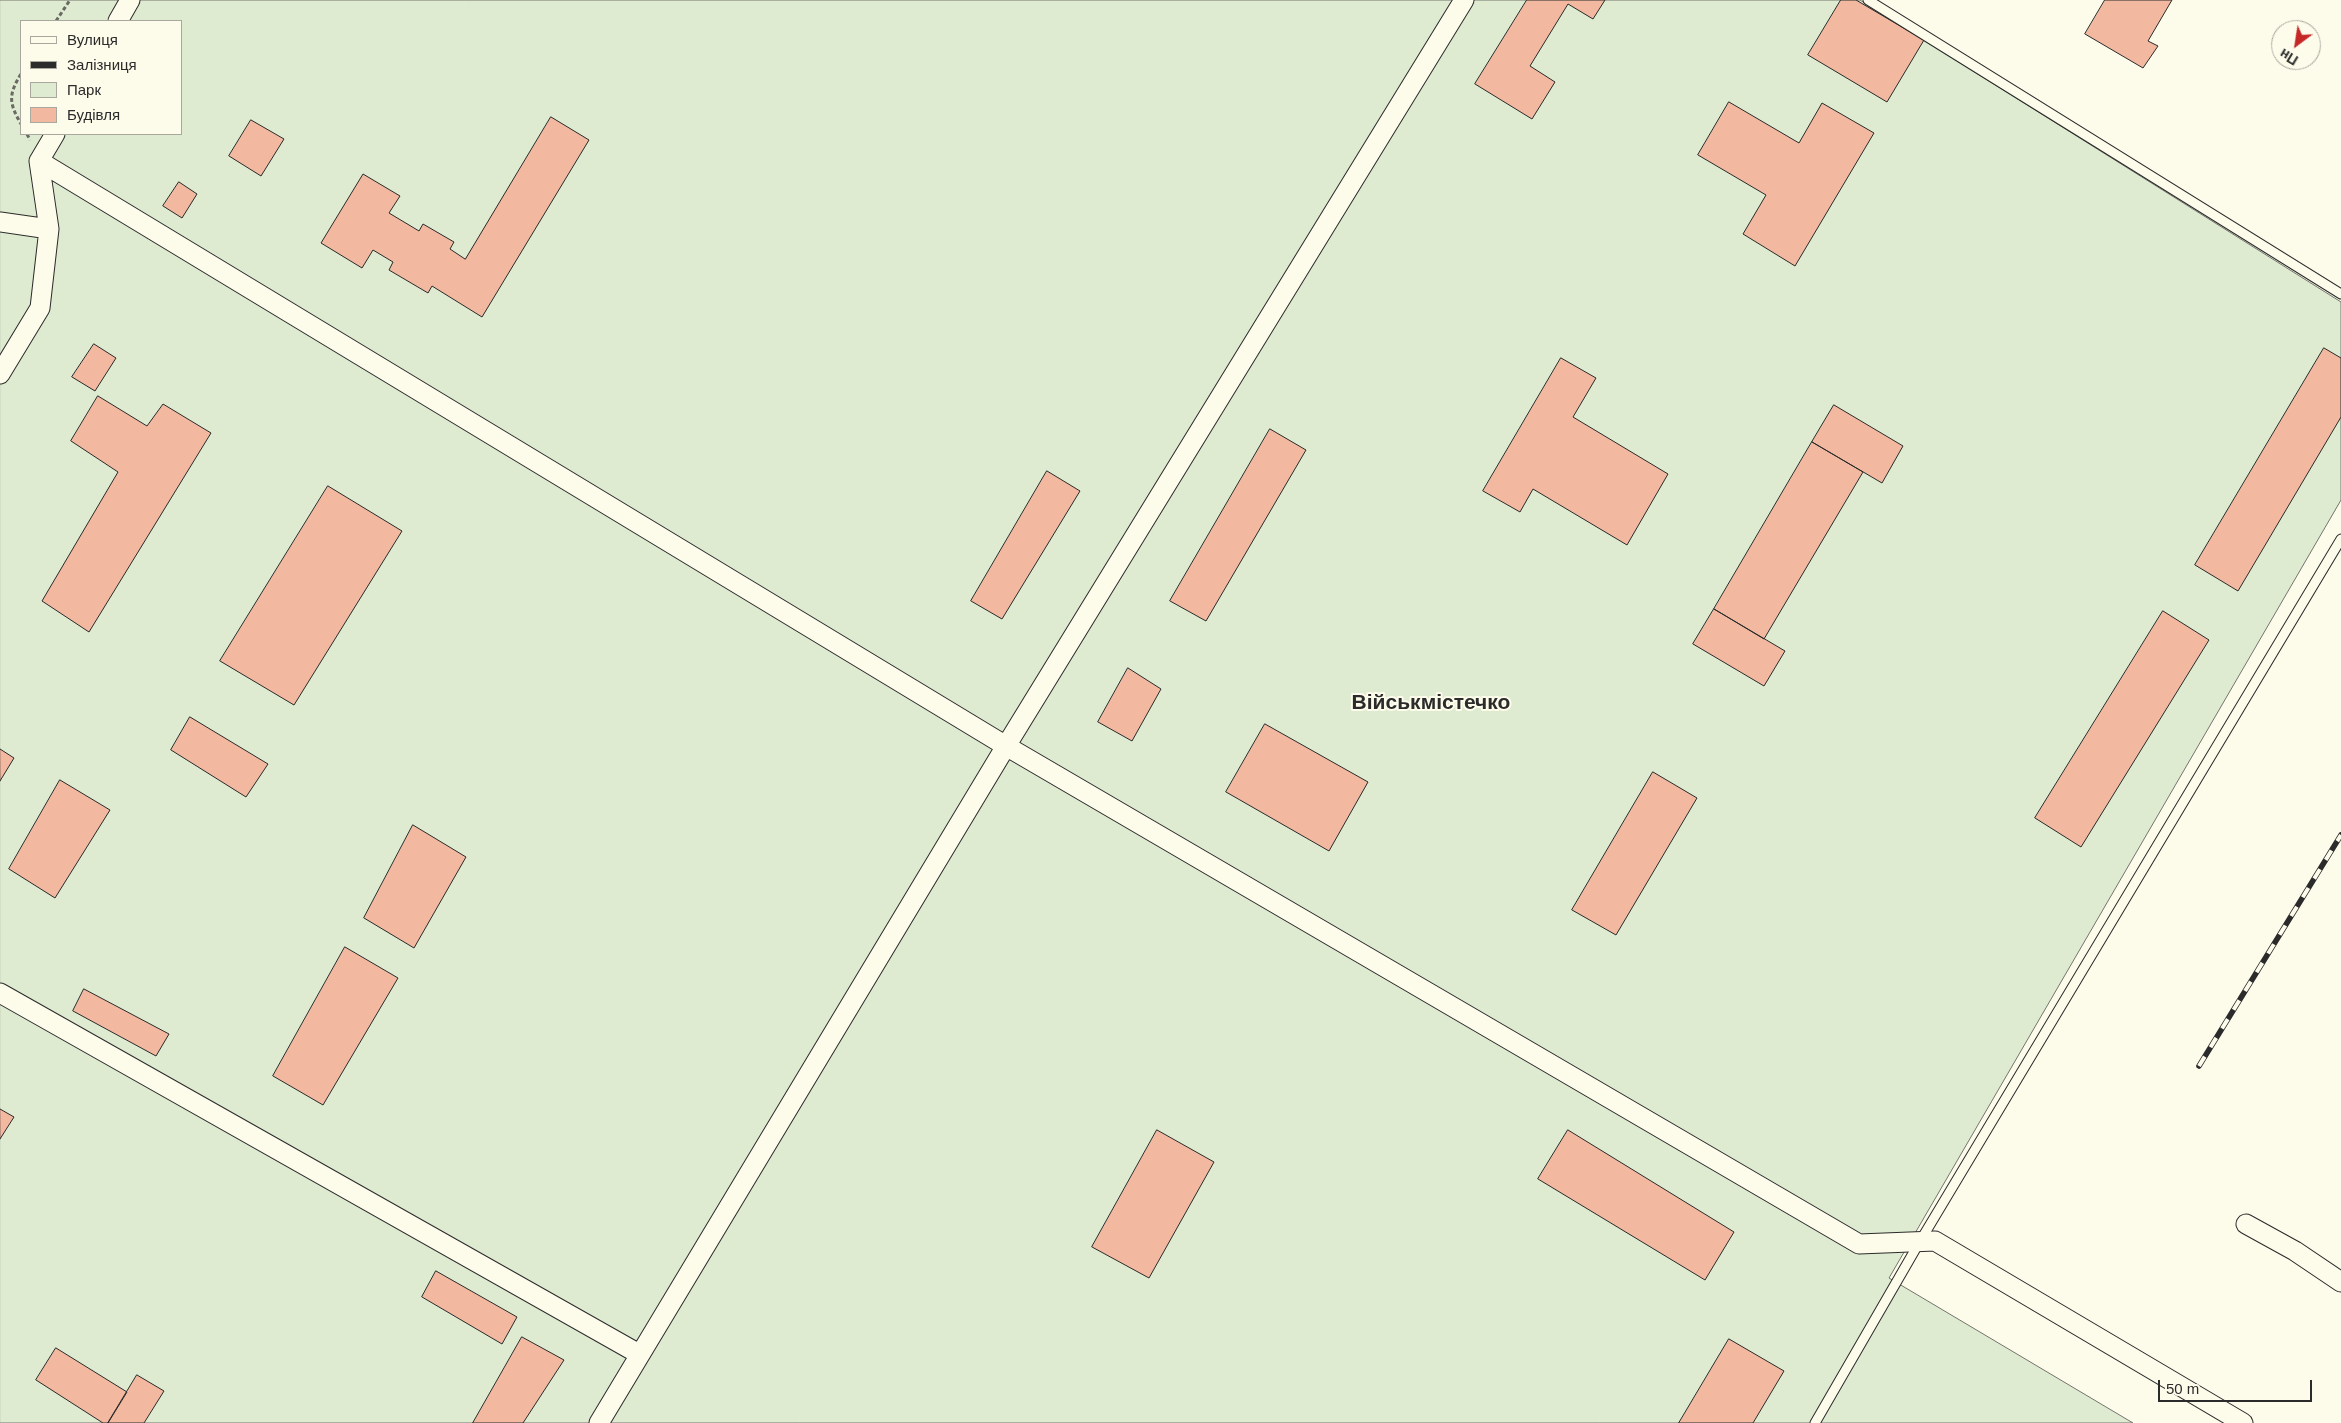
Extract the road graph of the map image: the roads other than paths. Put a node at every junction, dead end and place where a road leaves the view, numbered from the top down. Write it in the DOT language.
graph roads {
  1 [pos="130,0"];
  2 [pos="1464,0"];
  3 [pos="1868,0"];
  4 [pos="119,20"];
  5 [pos="53,135"];
  6 [pos="39,161"];
  7 [pos="0,222"];
  8 [pos="49,229"];
  9 [pos="2341,294"];
  10 [pos="0,374"];
  11 [pos="2341,539"];
  12 [pos="1006,746"];
  13 [pos="0,993"];
  14 [pos="2246,1224"];
  15 [pos="1919,1243"];
  16 [pos="2341,1282"];
  17 [pos="639,1354"];
  18 [pos="599,1423"];
  19 [pos="1815,1423"];
  20 [pos="2243,1423"];
  1 -- 4 [label="street"];
  2 -- 12 [label="street"];
  3 -- 9 [label="lane"];
  5 -- 6 [label="street"];
  6 -- 8 [label="street"];
  6 -- 12 [label="street"];
  7 -- 8 [label="street"];
  8 -- 10 [label="street"];
  11 -- 15 [label="lane"];
  12 -- 15 [label="street"];
  12 -- 17 [label="street"];
  13 -- 17 [label="street"];
  14 -- 16 [label="street"];
  15 -- 19 [label="lane"];
  15 -- 20 [label="street"];
  17 -- 18 [label="street"];
}
